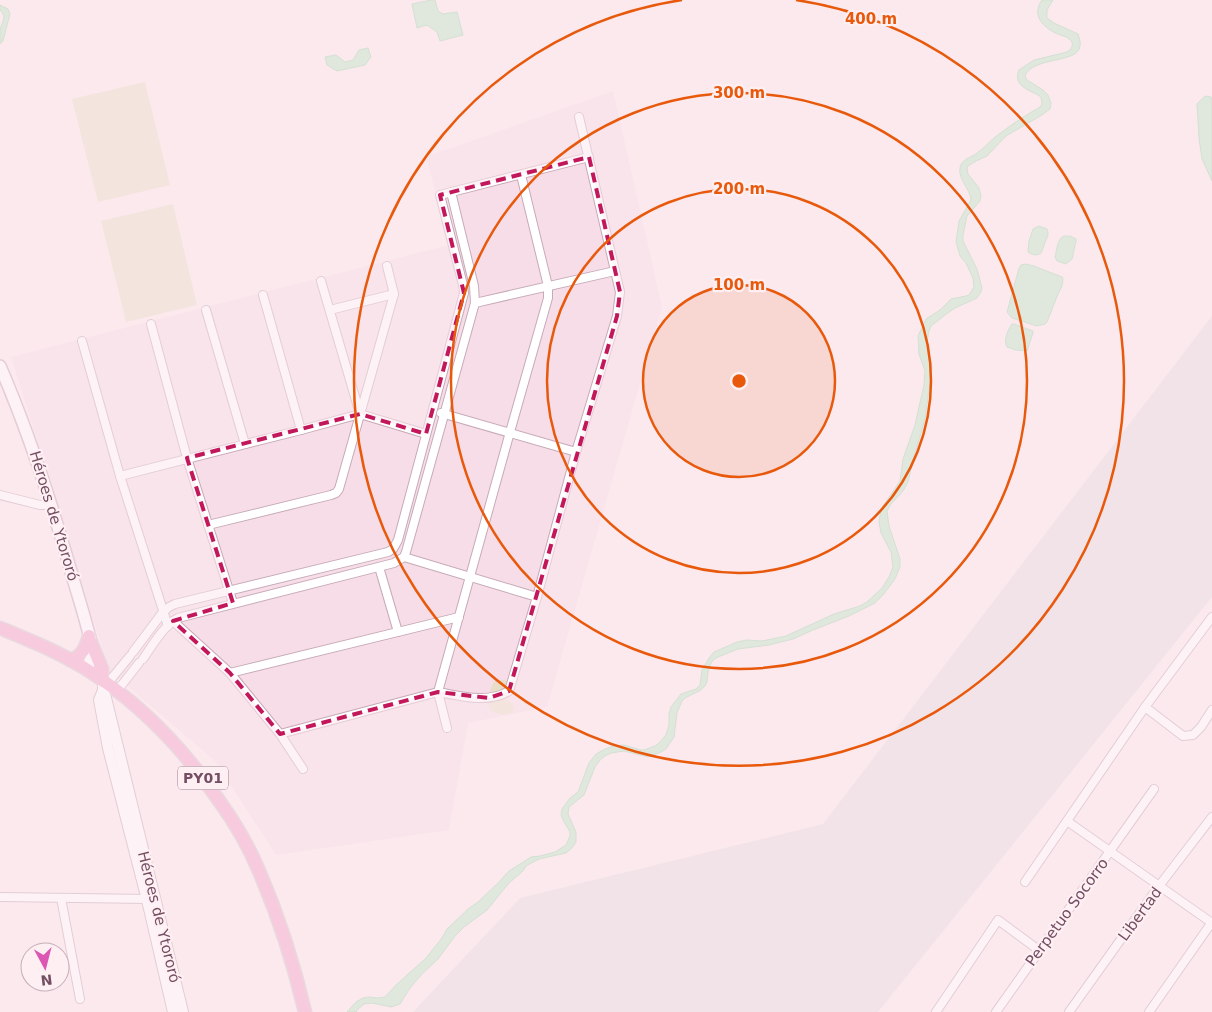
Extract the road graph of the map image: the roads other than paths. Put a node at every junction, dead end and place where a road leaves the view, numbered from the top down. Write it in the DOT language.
graph roads {
  1 [pos="579,117"];
  2 [pos="589,157"];
  3 [pos="521,175"];
  4 [pos="451,192"];
  5 [pos="387,266"];
  6 [pos="615,271"];
  7 [pos="322,281"];
  8 [pos="548,286"];
  9 [pos="394,294"];
  10 [pos="263,295"];
  11 [pos="475,303"];
  12 [pos="206,310"];
  13 [pos="330,310"];
  14 [pos="151,324"];
  15 [pos="82,341"];
  16 [pos="0,366"];
  17 [pos="433,410"];
  18 [pos="360,414"];
  19 [pos="444,414"];
  20 [pos="301,430"];
  21 [pos="510,432"];
  22 [pos="426,434"];
  23 [pos="246,444"];
  24 [pos="576,452"];
  25 [pos="187,458"];
  26 [pos="120,476"];
  27 [pos="0,495"];
  28 [pos="52,505"];
  29 [pos="208,525"];
  30 [pos="393,548"];
  31 [pos="405,554"];
  32 [pos="396,562"];
  33 [pos="379,567"];
  34 [pos="470,576"];
  35 [pos="228,590"];
  36 [pos="537,597"];
  37 [pos="233,603"];
  38 [pos="163,612"];
  39 [pos="459,617"];
  40 [pos="1212,617"];
  41 [pos="170,623"];
  42 [pos="0,628"];
  43 [pos="1204,628"];
  44 [pos="398,632"];
  45 [pos="1212,633"];
  46 [pos="90,639"];
  47 [pos="70,660"];
  48 [pos="87,670"];
  49 [pos="230,673"];
  50 [pos="107,686"];
  51 [pos="438,692"];
  52 [pos="1145,707"];
  53 [pos="1212,710"];
  54 [pos="447,728"];
  55 [pos="280,734"];
  56 [pos="303,769"];
  57 [pos="1154,789"];
  58 [pos="1212,817"];
  59 [pos="1067,821"];
  60 [pos="1111,852"];
  61 [pos="1025,882"];
  62 [pos="1159,886"];
  63 [pos="0,897"];
  64 [pos="61,898"];
  65 [pos="151,899"];
  66 [pos="1212,922"];
  67 [pos="1040,951"];
  68 [pos="80,999"];
  69 [pos="173,1012"];
  70 [pos="183,1012"];
  71 [pos="305,1012"];
  72 [pos="936,1012"];
  73 [pos="996,1012"];
  74 [pos="1069,1012"];
  75 [pos="1149,1012"];
  1 -- 2 [label="street"];
  2 -- 3 [label="street"];
  2 -- 6 [label="street"];
  3 -- 4 [label="street"];
  3 -- 8 [label="street"];
  4 -- 11 [label="street"];
  4 -- 17 [label="street"];
  5 -- 9 [label="street"];
  6 -- 8 [label="street"];
  6 -- 24 [label="street"];
  7 -- 13 [label="street"];
  8 -- 11 [label="street"];
  8 -- 21 [label="street"];
  9 -- 13 [label="street"];
  9 -- 18 [label="street"];
  10 -- 20 [label="street"];
  11 -- 19 [label="street"];
  12 -- 23 [label="street"];
  13 -- 18 [label="street"];
  14 -- 25 [label="street"];
  15 -- 26 [label="street"];
  16 -- 28 [label="main road, Héroes de Ytororó"];
  17 -- 19 [label="street"];
  17 -- 22 [label="street"];
  18 -- 20 [label="street"];
  18 -- 22 [label="street"];
  18 -- 29 [label="street"];
  19 -- 21 [label="street"];
  19 -- 31 [label="street"];
  20 -- 23 [label="street"];
  21 -- 24 [label="street"];
  21 -- 34 [label="street"];
  22 -- 30 [label="street"];
  23 -- 25 [label="street"];
  24 -- 36 [label="street"];
  25 -- 26 [label="street"];
  25 -- 29 [label="street"];
  26 -- 38 [label="street"];
  27 -- 28 [label="street"];
  28 -- 46 [label="main road, Héroes de Ytororó"];
  29 -- 35 [label="street"];
  30 -- 31 [label="street"];
  30 -- 32 [label="street"];
  30 -- 35 [label="street"];
  31 -- 32 [label="street"];
  31 -- 34 [label="street"];
  32 -- 33 [label="street"];
  33 -- 37 [label="street"];
  33 -- 44 [label="street"];
  34 -- 36 [label="street"];
  34 -- 39 [label="street"];
  35 -- 37 [label="street"];
  35 -- 38 [label="street"];
  36 -- 51 [label="street"];
  37 -- 41 [label="street"];
  38 -- 41 [label="street"];
  38 -- 50 [label="street"];
  39 -- 44 [label="street"];
  39 -- 51 [label="street"];
  40 -- 43 [label="street"];
  41 -- 49 [label="street"];
  41 -- 50 [label="street"];
  42 -- 47 [label="highway, PY01"];
  43 -- 45 [label="street"];
  43 -- 52 [label="street"];
  44 -- 49 [label="street"];
  46 -- 47 [label="highway"];
  46 -- 48 [label="main road, Héroes de Ytororó"];
  46 -- 50 [label="highway"];
  47 -- 48 [label="highway, PY01"];
  48 -- 50 [label="highway, PY01"];
  49 -- 55 [label="street"];
  50 -- 65 [label="street, Héroes de Ytororó"];
  50 -- 71 [label="highway, PY01"];
  51 -- 54 [label="street"];
  51 -- 55 [label="street"];
  52 -- 53 [label="street"];
  52 -- 59 [label="street"];
  55 -- 56 [label="street"];
  57 -- 60 [label="street, Perpetuo Socorro"];
  58 -- 62 [label="street, Libertad"];
  59 -- 60 [label="street"];
  59 -- 61 [label="street"];
  60 -- 62 [label="street"];
  60 -- 67 [label="street, Perpetuo Socorro"];
  62 -- 66 [label="street"];
  62 -- 74 [label="street, Libertad"];
  63 -- 64 [label="street"];
  64 -- 65 [label="street"];
  64 -- 68 [label="street"];
  65 -- 69 [label="street, Héroes de Ytororó"];
  65 -- 70 [label="street, Héroes de Ytororó"];
  66 -- 75 [label="street"];
  67 -- 72 [label="street"];
  67 -- 73 [label="street, Perpetuo Socorro"];
}
